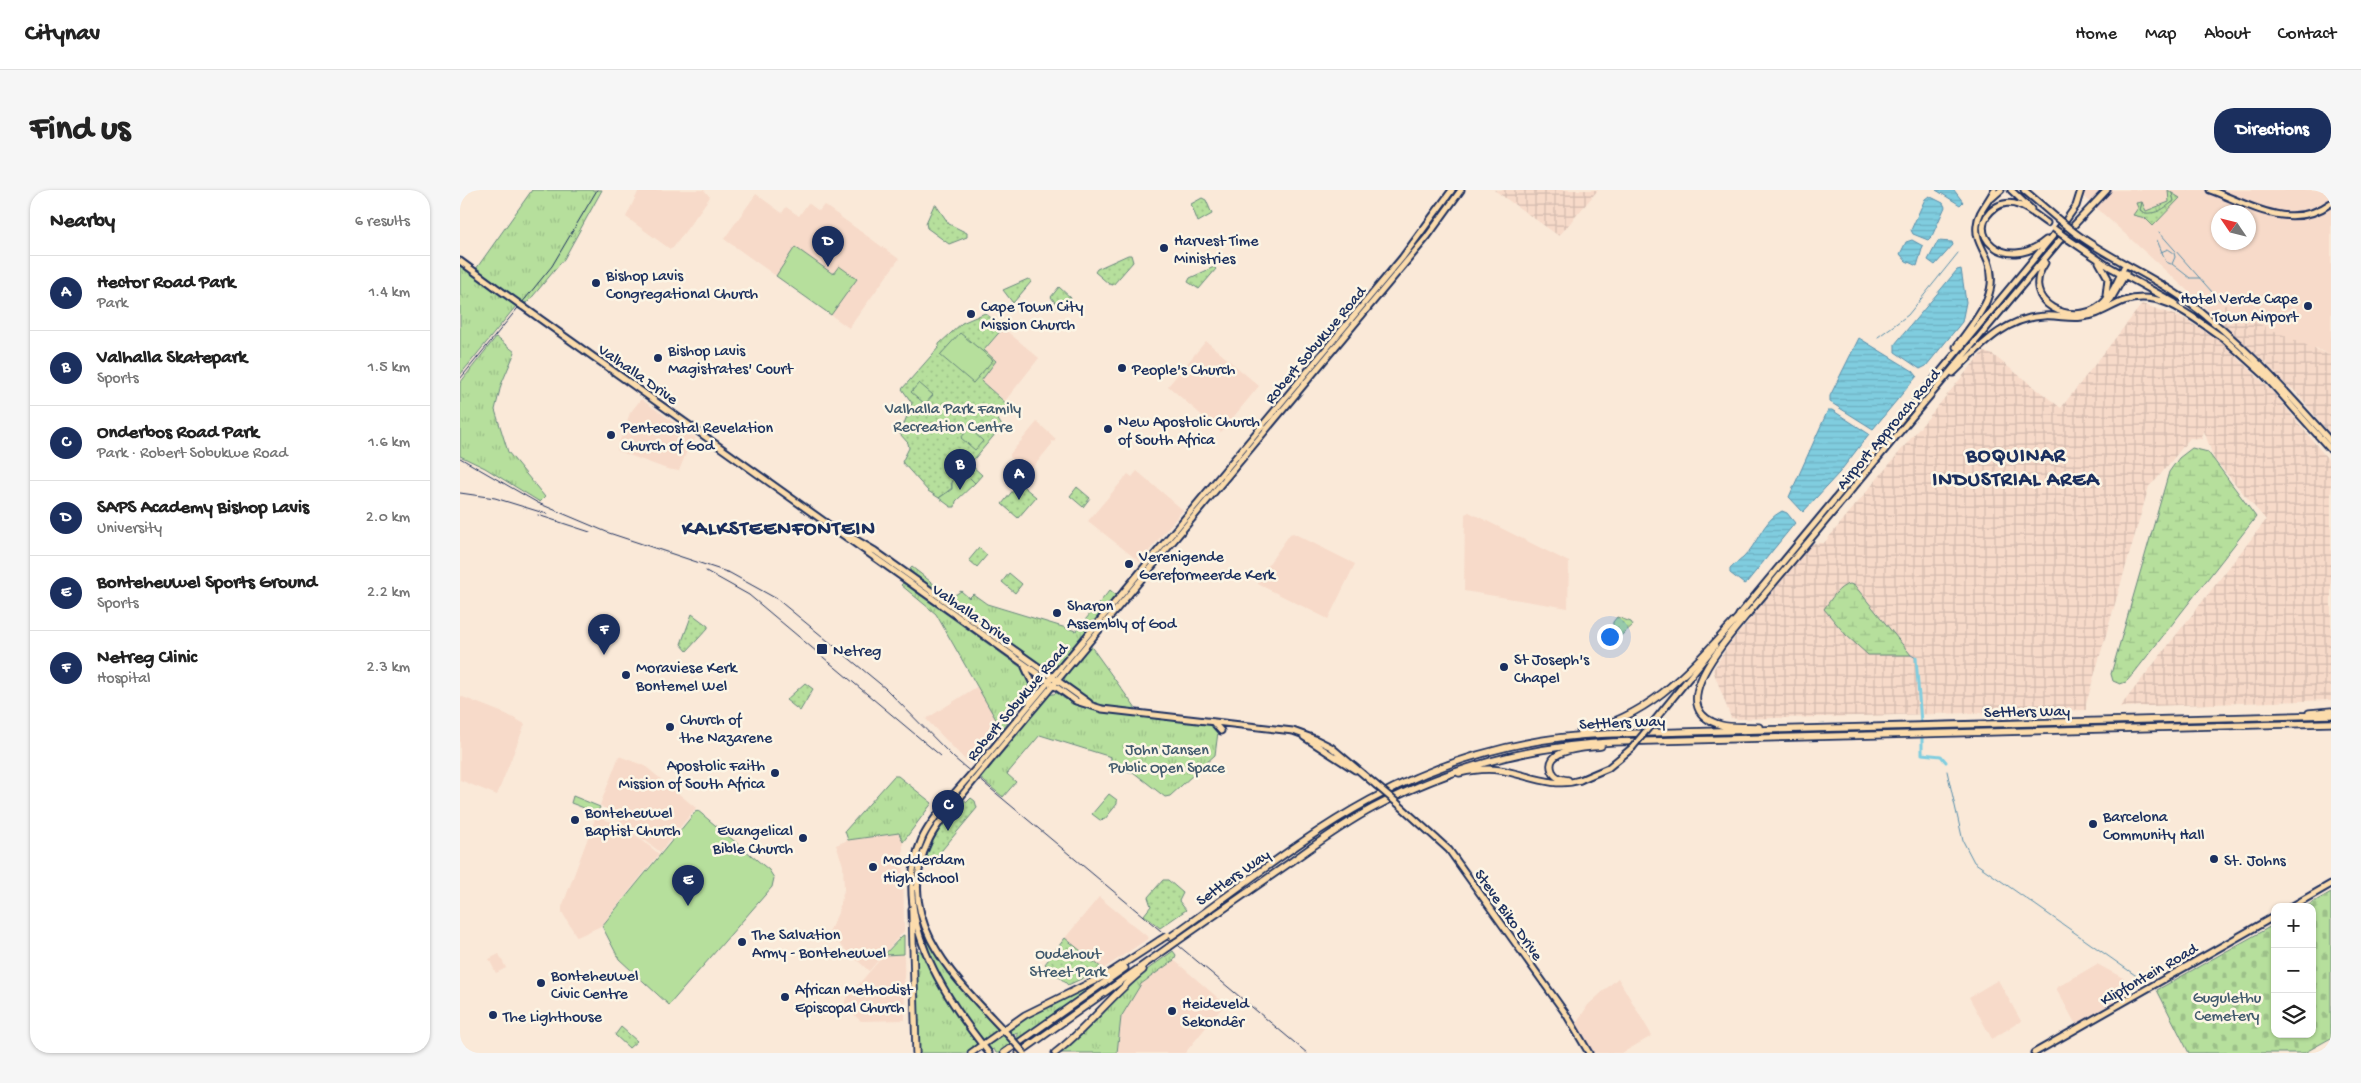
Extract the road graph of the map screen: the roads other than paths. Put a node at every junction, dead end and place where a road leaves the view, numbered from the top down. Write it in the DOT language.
graph roads {
  1 [pos="1452,190"];
  2 [pos="1461,190"];
  3 [pos="1994,190"];
  4 [pos="2001,190"];
  5 [pos="2011,190"];
  6 [pos="2024,190"];
  7 [pos="2081,190"];
  8 [pos="2210,190"];
  9 [pos="2104,192"];
  10 [pos="2331,202"];
  11 [pos="1986,204"];
  12 [pos="2047,224"];
  13 [pos="2054,231"];
  14 [pos="2060,240"];
  15 [pos="2088,253"];
  16 [pos="460,261"];
  17 [pos="2127,266"];
  18 [pos="2123,274"];
  19 [pos="2082,312"];
  20 [pos="2090,315"];
  21 [pos="2223,338"];
  22 [pos="1936,376"];
  23 [pos="1909,422"];
  24 [pos="2331,442"];
  25 [pos="2331,450"];
  26 [pos="828,524"];
  27 [pos="1748,613"];
  28 [pos="1741,614"];
  29 [pos="1021,662"];
  30 [pos="1690,677"];
  31 [pos="1053,682"];
  32 [pos="1027,708"];
  33 [pos="2331,711"];
  34 [pos="2331,715"];
  35 [pos="2291,717"];
  36 [pos="1213,722"];
  37 [pos="2331,725"];
  38 [pos="1866,727"];
  39 [pos="1221,731"];
  40 [pos="1543,740"];
  41 [pos="1631,745"];
  42 [pos="982,766"];
  43 [pos="1580,780"];
  44 [pos="1398,795"];
  45 [pos="1396,802"];
  46 [pos="2331,884"];
  47 [pos="2298,903"];
  48 [pos="912,910"];
  49 [pos="2271,918"];
  50 [pos="1161,941"];
  51 [pos="1168,948"];
  52 [pos="1004,1030"];
  53 [pos="982,1044"];
  54 [pos="916,1053"];
  55 [pos="971,1053"];
  56 [pos="989,1053"];
  57 [pos="1004,1053"];
  58 [pos="1019,1053"];
  59 [pos="1024,1053"];
  60 [pos="1054,1053"];
  61 [pos="1589,1053"];
  62 [pos="2034,1053"];
  1 -- 31 [label="main road, Robert Sobukwe Road"];
  2 -- 31 [label="main road, Robert Sobukwe Road"];
  3 -- 11 [label="main road"];
  4 -- 11 [label="main road"];
  5 -- 12 [label="main road"];
  6 -- 17 [label="main road, bridge"];
  7 -- 13 [label="main road, Airport Approach Road"];
  8 -- 10 [label="main road"];
  9 -- 14 [label="main road, Airport Approach Road"];
  11 -- 22 [label="main road"];
  12 -- 13 [label="main road"];
  12 -- 13 [label="main road"];
  13 -- 15 [label="main road, bridge"];
  13 -- 22 [label="main road, Airport Approach Road"];
  14 -- 19 [label="main road"];
  14 -- 23 [label="main road, Airport Approach Road"];
  15 -- 18 [label="main road"];
  15 -- 19 [label="main road"];
  16 -- 26 [label="main road, Valhalla Drive, bridge"];
  17 -- 18 [label="main road"];
  17 -- 24 [label="main road"];
  18 -- 19 [label="main road"];
  18 -- 20 [label="main road"];
  18 -- 21 [label="main road"];
  20 -- 21 [label="main road"];
  20 -- 23 [label="main road"];
  21 -- 25 [label="main road"];
  22 -- 28 [label="main road, Airport Approach Road"];
  23 -- 27 [label="main road, Airport Approach Road"];
  26 -- 29 [label="main road, Valhalla Drive"];
  26 -- 31 [label="main road, Valhalla Drive"];
  27 -- 30 [label="main road, Airport Approach Road"];
  27 -- 38 [label="highway"];
  28 -- 30 [label="main road, Airport Approach Road"];
  28 -- 40 [label="highway"];
  29 -- 31 [label="main road, Valhalla Drive"];
  29 -- 32 [label="main road"];
  30 -- 41 [label="main road, Airport Approach Road, bridge"];
  31 -- 32 [label="main road, Robert Sobukwe Road"];
  31 -- 36 [label="main road, Valhalla Drive"];
  31 -- 42 [label="main road, Robert Sobukwe Road"];
  32 -- 42 [label="main road, Robert Sobukwe Road"];
  33 -- 35 [label="highway"];
  34 -- 35 [label="highway, Settlers Way"];
  35 -- 38 [label="highway, Settlers Way"];
  36 -- 39 [label="main road"];
  36 -- 45 [label="main road, Valhalla Drive, bridge"];
  37 -- 41 [label="highway, Settlers Way"];
  38 -- 40 [label="highway, Settlers Way"];
  40 -- 50 [label="highway, Settlers Way, bridge"];
  41 -- 43 [label="main road, Airport Approach Road"];
  41 -- 43 [label="highway"];
  41 -- 44 [label="highway, Settlers Way"];
  42 -- 48 [label="main road, Robert Sobukwe Road, bridge"];
  42 -- 52 [label="main road, Robert Sobukwe Road, bridge"];
  43 -- 44 [label="highway"];
  44 -- 51 [label="highway, Settlers Way, bridge"];
  45 -- 61 [label="main road, Steve Biko Drive"];
  46 -- 47 [label="main road"];
  48 -- 53 [label="main road, Robert Sobukwe Road"];
  48 -- 54 [label="highway"];
  49 -- 62 [label="main road, Klipfontein Road"];
  50 -- 52 [label="highway"];
  50 -- 57 [label="highway, Settlers Way"];
  51 -- 58 [label="highway, Settlers Way"];
  51 -- 60 [label="highway"];
  52 -- 53 [label="highway"];
  52 -- 59 [label="main road, Robert Sobukwe Road, bridge"];
  53 -- 55 [label="highway"];
  53 -- 56 [label="main road, Robert Sobukwe Road"];
}
